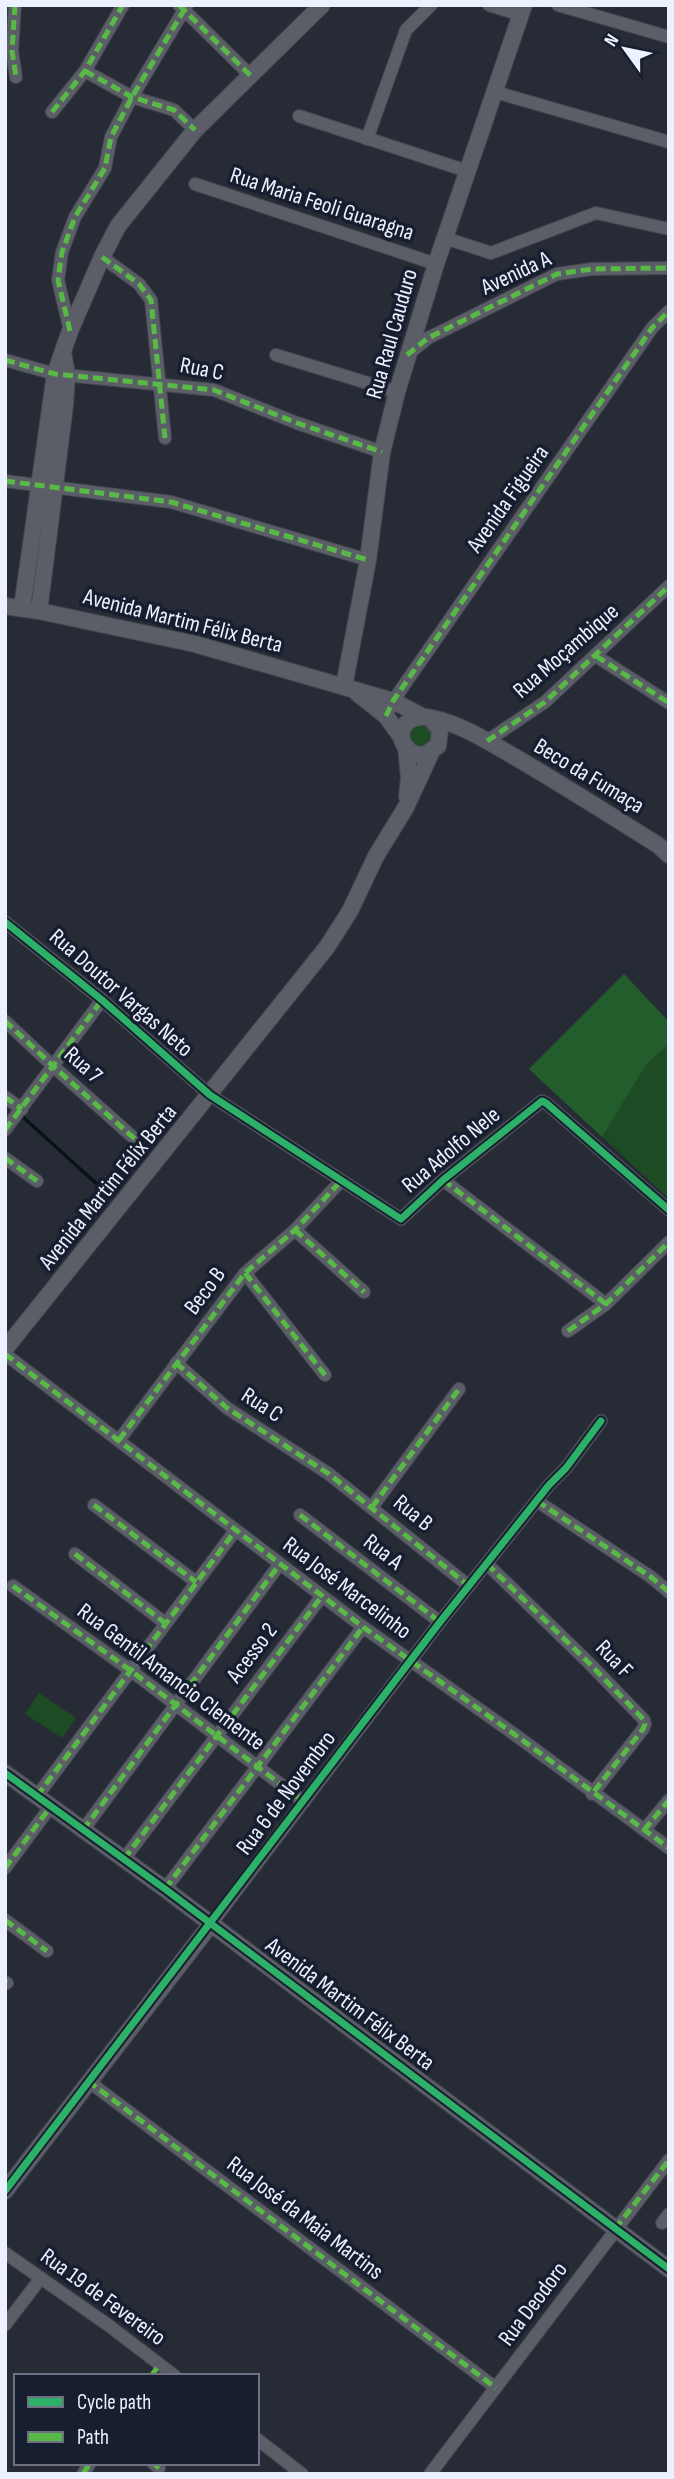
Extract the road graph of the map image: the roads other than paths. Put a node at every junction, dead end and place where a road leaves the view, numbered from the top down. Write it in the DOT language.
graph roads {
  1 [pos="15,5"];
  2 [pos="123,5"];
  3 [pos="322,5"];
  4 [pos="431,5"];
  5 [pos="489,5"];
  6 [pos="558,5"];
  7 [pos="183,7"];
  8 [pos="522,10"];
  9 [pos="669,37"];
  10 [pos="85,71"];
  11 [pos="251,76"];
  12 [pos="16,77"];
  13 [pos="495,92"];
  14 [pos="132,97"];
  15 [pos="52,112"];
  16 [pos="299,116"];
  17 [pos="195,130"];
  18 [pos="367,139"];
  19 [pos="669,142"];
  20 [pos="467,171"];
  21 [pos="195,184"];
  22 [pos="669,229"];
  23 [pos="445,237"];
  24 [pos="102,257"];
  25 [pos="436,264"];
  26 [pos="669,268"];
  27 [pos="669,311"];
  28 [pos="70,331"];
  29 [pos="421,337"];
  30 [pos="276,355"];
  31 [pos="5,360"];
  32 [pos="61,374"];
  33 [pos="160,383"];
  34 [pos="397,392"];
  35 [pos="165,438"];
  36 [pos="382,452"];
  37 [pos="5,481"];
  38 [pos="40,485"];
  39 [pos="56,487"];
  40 [pos="368,561"];
  41 [pos="669,586"];
  42 [pos="5,606"];
  43 [pos="22,608"];
  44 [pos="39,611"];
  45 [pos="596,656"];
  46 [pos="346,686"];
  47 [pos="393,701"];
  48 [pos="669,703"];
  49 [pos="386,716"];
  50 [pos="425,717"];
  51 [pos="485,740"];
  52 [pos="404,742"];
  53 [pos="435,747"];
  54 [pos="406,807"];
  55 [pos="669,855"];
  56 [pos="5,922"];
  57 [pos="102,1000"];
  58 [pos="5,1021"];
  59 [pos="54,1068"];
  60 [pos="210,1095"];
  61 [pos="5,1097"];
  62 [pos="22,1109"];
  63 [pos="5,1130"];
  64 [pos="135,1139"];
  65 [pos="5,1158"];
  66 [pos="443,1180"];
  67 [pos="37,1181"];
  68 [pos="341,1181"];
  69 [pos="669,1210"];
  70 [pos="295,1230"];
  71 [pos="669,1242"];
  72 [pos="245,1273"];
  73 [pos="364,1292"];
  74 [pos="606,1304"];
  75 [pos="568,1331"];
  76 [pos="5,1352"];
  77 [pos="176,1363"];
  78 [pos="325,1376"];
  79 [pos="459,1389"];
  80 [pos="601,1421"];
  81 [pos="119,1440"];
  82 [pos="329,1474"];
  83 [pos="537,1501"];
  84 [pos="94,1505"];
  85 [pos="372,1507"];
  86 [pos="300,1515"];
  87 [pos="235,1531"];
  88 [pos="75,1554"];
  89 [pos="487,1563"];
  90 [pos="279,1564"];
  91 [pos="195,1582"];
  92 [pos="13,1586"];
  93 [pos="469,1587"];
  94 [pos="669,1592"];
  95 [pos="322,1596"];
  96 [pos="440,1622"];
  97 [pos="165,1623"];
  98 [pos="363,1627"];
  99 [pos="410,1661"];
  100 [pos="130,1670"];
  101 [pos="176,1706"];
  102 [pos="216,1735"];
  103 [pos="257,1767"];
  104 [pos="5,1773"];
  105 [pos="592,1794"];
  106 [pos="37,1796"];
  107 [pos="669,1800"];
  108 [pos="304,1802"];
  109 [pos="51,1807"];
  110 [pos="83,1830"];
  111 [pos="644,1830"];
  112 [pos="669,1848"];
  113 [pos="124,1858"];
  114 [pos="7,1861"];
  115 [pos="165,1889"];
  116 [pos="5,1920"];
  117 [pos="211,1924"];
  118 [pos="47,1951"];
  119 [pos="88,2081"];
  120 [pos="669,2160"];
  121 [pos="5,2191"];
  122 [pos="615,2229"];
  123 [pos="5,2253"];
  124 [pos="669,2269"];
  125 [pos="41,2278"];
  126 [pos="5,2325"];
  127 [pos="160,2364"];
  128 [pos="152,2374"];
  129 [pos="172,2374"];
  130 [pos="496,2388"];
  131 [pos="259,2441"];
  132 [pos="302,2474"];
  133 [pos="430,2474"];
  1 -- 12 [label="street"];
  2 -- 10 [label="street"];
  3 -- 11 [label="street"];
  4 -- 18 [label="street"];
  5 -- 8 [label="street"];
  6 -- 9 [label="street"];
  7 -- 11 [label="street"];
  7 -- 14 [label="street"];
  8 -- 13 [label="street, Rua Raul Cauduro"];
  10 -- 14 [label="street"];
  10 -- 15 [label="street"];
  11 -- 17 [label="street"];
  13 -- 19 [label="street"];
  13 -- 20 [label="street, Rua Raul Cauduro"];
  14 -- 17 [label="street"];
  14 -- 28 [label="street"];
  16 -- 18 [label="street"];
  17 -- 24 [label="street"];
  18 -- 20 [label="street"];
  20 -- 23 [label="street, Rua Raul Cauduro"];
  21 -- 25 [label="street, Rua Maria Feoli Guaragna"];
  22 -- 23 [label="street"];
  23 -- 25 [label="street, Rua Raul Cauduro"];
  24 -- 28 [label="street"];
  24 -- 33 [label="street"];
  25 -- 29 [label="street, Rua Raul Cauduro"];
  26 -- 29 [label="street, Avenida A"];
  27 -- 47 [label="street, Avenida Figueira"];
  28 -- 32 [label="street"];
  29 -- 34 [label="street, Rua Raul Cauduro"];
  30 -- 34 [label="street"];
  31 -- 32 [label="street, Rua C"];
  32 -- 33 [label="street, Rua C"];
  32 -- 38 [label="street"];
  32 -- 39 [label="street"];
  33 -- 35 [label="street"];
  33 -- 36 [label="street, Rua C"];
  34 -- 36 [label="street, Rua Raul Cauduro"];
  36 -- 40 [label="street, Rua Raul Cauduro"];
  37 -- 38 [label="street"];
  38 -- 39 [label="street"];
  38 -- 43 [label="street"];
  39 -- 40 [label="street"];
  39 -- 44 [label="street"];
  40 -- 46 [label="street, Rua Raul Cauduro"];
  41 -- 45 [label="street, Rua Moçambique"];
  42 -- 43 [label="street, Avenida Martim Félix Berta"];
  43 -- 44 [label="street, Avenida Martim Félix Berta"];
  44 -- 46 [label="street, Avenida Martim Félix Berta"];
  45 -- 48 [label="street"];
  45 -- 51 [label="street, Rua Moçambique"];
  46 -- 47 [label="street, Avenida Martim Félix Berta"];
  46 -- 49 [label="street, Avenida Martim Félix Berta"];
  47 -- 49 [label="street, Avenida Figueira"];
  47 -- 50 [label="street, Avenida Martim Félix Berta"];
  49 -- 52 [label="street, Avenida Martim Félix Berta"];
  50 -- 51 [label="street, Beco da Fumaça"];
  50 -- 52 [label="street"];
  50 -- 53 [label="street"];
  51 -- 53 [label="street"];
  51 -- 55 [label="street, Beco da Fumaça"];
  52 -- 53 [label="street"];
  52 -- 54 [label="street, Avenida Martim Félix Berta"];
  53 -- 54 [label="street, Avenida Martim Félix Berta"];
  54 -- 60 [label="street, Avenida Martim Félix Berta"];
  56 -- 57 [label="street, Rua Doutor Vargas Neto"];
  57 -- 59 [label="street"];
  57 -- 60 [label="street, Rua Doutor Vargas Neto"];
  58 -- 59 [label="street, Rua 7"];
  59 -- 62 [label="street"];
  59 -- 64 [label="street, Rua 7"];
  60 -- 68 [label="street, Rua Adolfo Nele"];
  60 -- 76 [label="street, Avenida Martim Félix Berta"];
  61 -- 62 [label="street"];
  62 -- 63 [label="street"];
  65 -- 67 [label="street"];
  66 -- 68 [label="street, Rua Adolfo Nele"];
  66 -- 69 [label="street, Rua Adolfo Nele"];
  66 -- 74 [label="street"];
  68 -- 70 [label="street, Beco B"];
  70 -- 72 [label="street, Beco B"];
  70 -- 73 [label="street"];
  71 -- 74 [label="street"];
  72 -- 77 [label="street, Beco B"];
  72 -- 78 [label="street"];
  74 -- 75 [label="street"];
  76 -- 81 [label="street, Rua José Marcelinho"];
  77 -- 81 [label="street, Beco B"];
  77 -- 82 [label="street, Rua C"];
  79 -- 85 [label="street"];
  80 -- 83 [label="street, Rua 6 de Novembro"];
  81 -- 87 [label="street, Rua José Marcelinho"];
  82 -- 85 [label="street, Rua B"];
  83 -- 89 [label="street, Rua 6 de Novembro"];
  83 -- 94 [label="street"];
  84 -- 91 [label="street"];
  85 -- 93 [label="street, Rua B"];
  86 -- 96 [label="street, Rua A"];
  87 -- 90 [label="street, Rua José Marcelinho"];
  87 -- 91 [label="street"];
  88 -- 97 [label="street"];
  89 -- 93 [label="street, Rua 6 de Novembro"];
  89 -- 105 [label="street, Rua F"];
  90 -- 95 [label="street, Rua José Marcelinho"];
  90 -- 101 [label="street"];
  91 -- 97 [label="street"];
  92 -- 100 [label="street, Rua Gentil Amancio Clemente"];
  93 -- 96 [label="street, Rua 6 de Novembro"];
  95 -- 98 [label="street, Rua José Marcelinho"];
  95 -- 102 [label="street, Acesso 2"];
  96 -- 99 [label="street, Rua 6 de Novembro"];
  97 -- 100 [label="street"];
  98 -- 99 [label="street, Rua José Marcelinho"];
  98 -- 103 [label="street"];
  99 -- 105 [label="street, Rua José Marcelinho"];
  99 -- 108 [label="street, Rua 6 de Novembro"];
  100 -- 101 [label="street, Rua Gentil Amancio Clemente"];
  100 -- 106 [label="street"];
  101 -- 102 [label="street, Rua Gentil Amancio Clemente"];
  101 -- 110 [label="street"];
  102 -- 103 [label="street, Rua Gentil Amancio Clemente"];
  102 -- 113 [label="street, Acesso 2"];
  103 -- 108 [label="street, Rua Gentil Amancio Clemente"];
  103 -- 115 [label="street"];
  104 -- 106 [label="street, Avenida Martim Félix Berta"];
  105 -- 111 [label="street, Rua José Marcelinho"];
  106 -- 109 [label="street, Avenida Martim Félix Berta"];
  107 -- 111 [label="street"];
  108 -- 117 [label="street, Rua 6 de Novembro"];
  109 -- 110 [label="street, Avenida Martim Félix Berta"];
  109 -- 114 [label="street"];
  110 -- 113 [label="street, Avenida Martim Félix Berta"];
  111 -- 112 [label="street, Rua José Marcelinho"];
  113 -- 115 [label="street, Avenida Martim Félix Berta"];
  115 -- 117 [label="street, Avenida Martim Félix Berta"];
  116 -- 118 [label="street"];
  117 -- 119 [label="street, Rua 6 de Novembro"];
  117 -- 122 [label="street, Avenida Martim Félix Berta"];
  119 -- 121 [label="street, Rua 6 de Novembro"];
  119 -- 130 [label="street, Rua José da Maia Martins"];
  120 -- 122 [label="street, Rua Deodoro"];
  122 -- 124 [label="street, Avenida Martim Félix Berta"];
  122 -- 130 [label="street, Rua Deodoro"];
  123 -- 125 [label="street, Rua 19 de Fevereiro"];
  125 -- 126 [label="street"];
  125 -- 127 [label="street, Rua 19 de Fevereiro"];
  127 -- 128 [label="street"];
  127 -- 129 [label="street, Rua 19 de Fevereiro"];
  130 -- 133 [label="street, Rua Deodoro"];
  131 -- 132 [label="street"];
}
